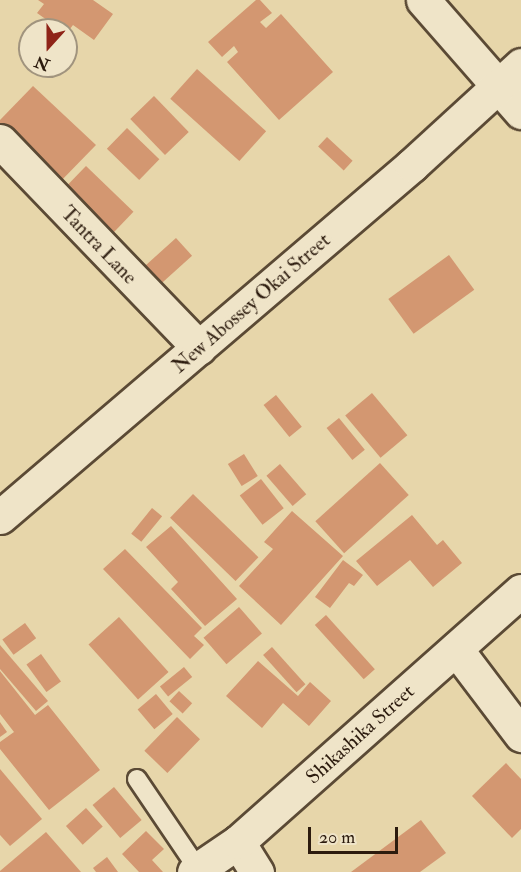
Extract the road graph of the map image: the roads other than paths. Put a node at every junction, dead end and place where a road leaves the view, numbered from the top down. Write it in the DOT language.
graph roads {
  1 [pos="423,0"];
  2 [pos="510,76"];
  3 [pos="521,112"];
  4 [pos="0,141"];
  5 [pos="199,348"];
  6 [pos="0,517"];
  7 [pos="521,591"];
  8 [pos="456,649"];
  9 [pos="521,735"];
  10 [pos="137,779"];
  11 [pos="238,842"];
  12 [pos="196,871"];
  13 [pos="257,872"];
  1 -- 2 [label="street"];
  2 -- 3 [label="street"];
  2 -- 5 [label="street, New Abossey Okai Street"];
  4 -- 5 [label="street, Tantra Lane"];
  5 -- 6 [label="street, New Abossey Okai Street"];
  7 -- 8 [label="street, Shikashika Street"];
  8 -- 9 [label="street"];
  8 -- 11 [label="street, Shikashika Street"];
  10 -- 12 [label="lane"];
  11 -- 12 [label="street, Shikashika Street"];
  11 -- 13 [label="street"];
}
